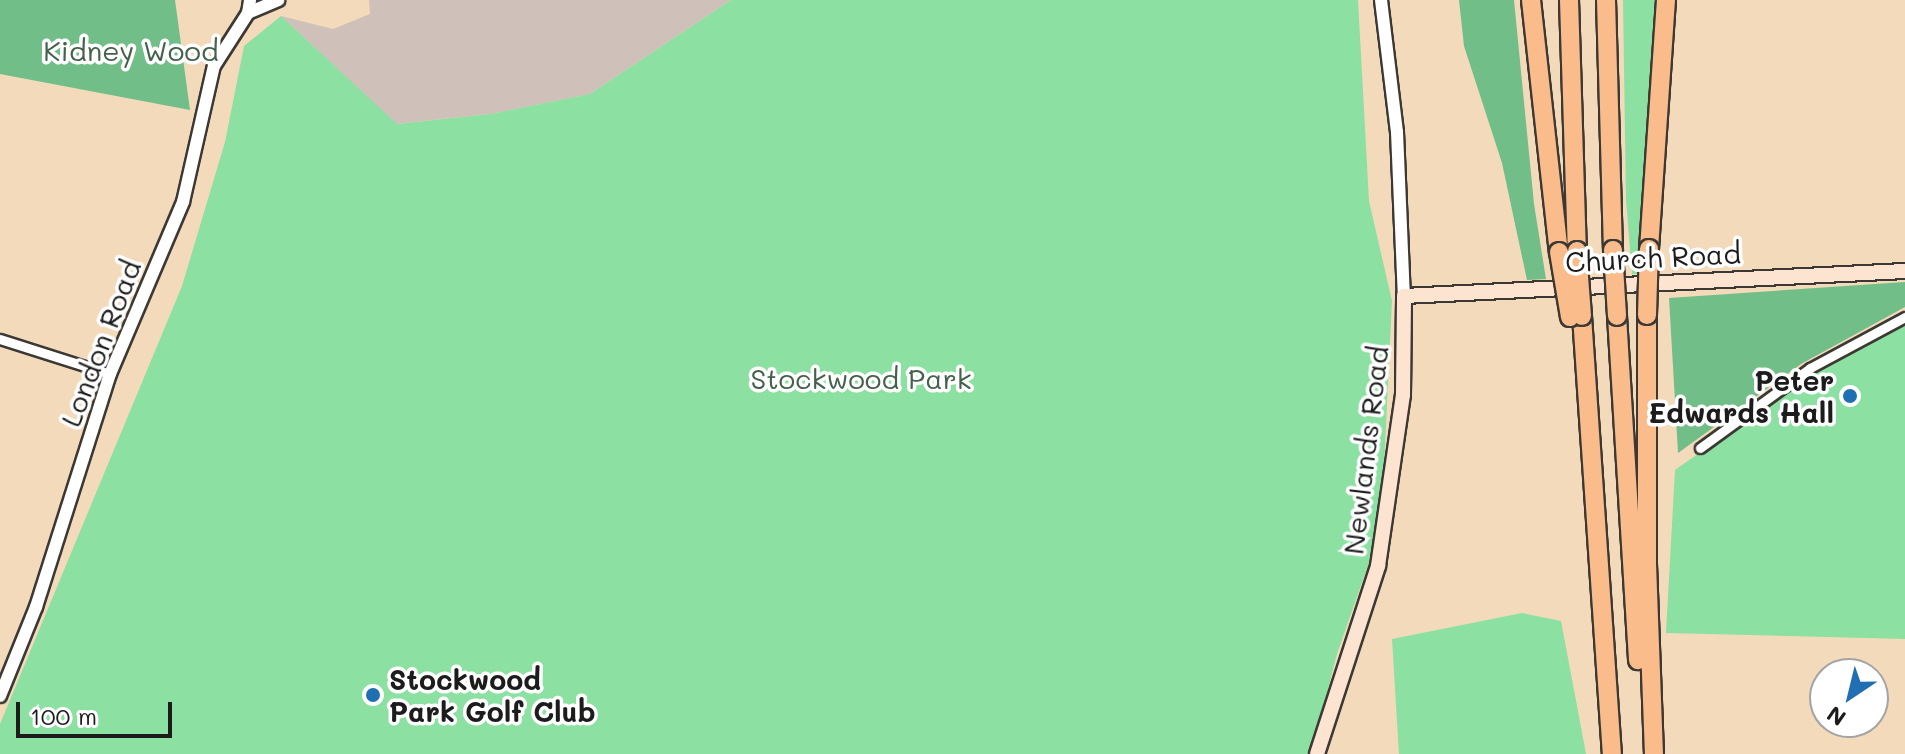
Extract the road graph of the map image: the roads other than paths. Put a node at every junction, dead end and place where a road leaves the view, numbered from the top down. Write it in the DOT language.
graph roads {
  1 [pos="278,0"];
  2 [pos="1381,0"];
  3 [pos="1531,0"];
  4 [pos="1569,0"];
  5 [pos="1606,0"];
  6 [pos="1666,0"];
  7 [pos="249,6"];
  8 [pos="1568,251"];
  9 [pos="1905,271"];
  10 [pos="1404,296"];
  11 [pos="1905,317"];
  12 [pos="0,339"];
  13 [pos="110,374"];
  14 [pos="1700,448"];
  15 [pos="3,681"];
  16 [pos="0,696"];
  17 [pos="1317,754"];
  18 [pos="1612,754"];
  19 [pos="1644,754"];
  20 [pos="1654,754"];
  1 -- 7 [label="street, London Road"];
  2 -- 10 [label="street, Newlands Road"];
  3 -- 8 [label="highway"];
  4 -- 8 [label="highway"];
  5 -- 19 [label="highway, bridge"];
  6 -- 20 [label="highway, bridge"];
  7 -- 13 [label="street, London Road"];
  8 -- 18 [label="highway, bridge"];
  9 -- 10 [label="main road, Church Road"];
  10 -- 17 [label="main road, Newlands Road"];
  11 -- 14 [label="street"];
  12 -- 13 [label="street"];
  13 -- 15 [label="street, London Road"];
  15 -- 16 [label="street, London Road"];
}
